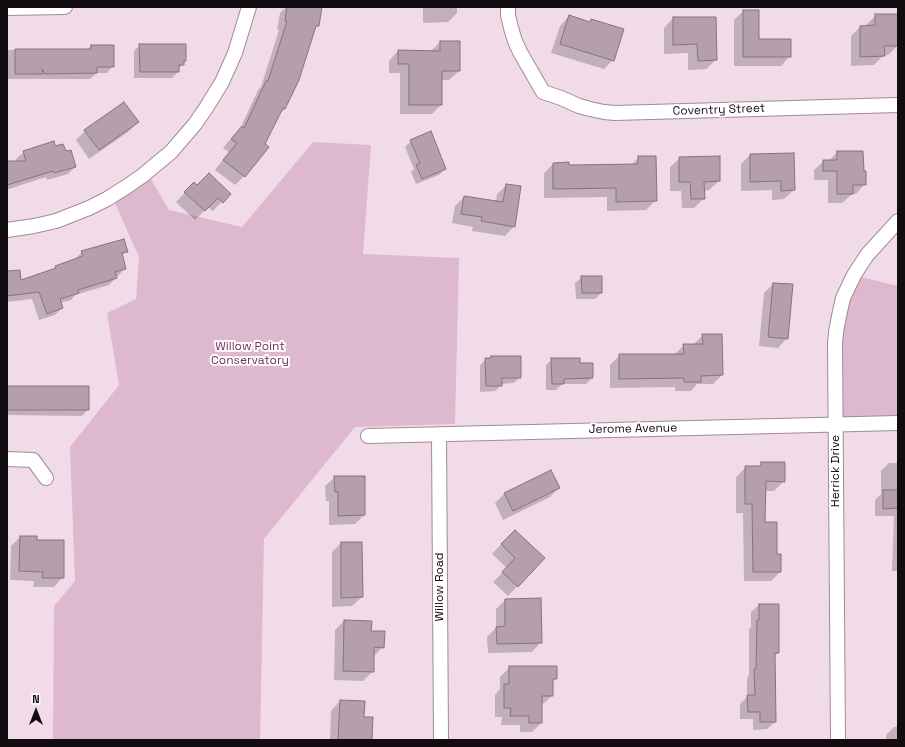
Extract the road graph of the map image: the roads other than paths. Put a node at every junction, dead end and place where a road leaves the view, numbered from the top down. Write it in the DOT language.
graph roads {
  1 [pos="65,7"];
  2 [pos="249,7"];
  3 [pos="508,7"];
  4 [pos="7,8"];
  5 [pos="898,105"];
  6 [pos="898,221"];
  7 [pos="7,230"];
  8 [pos="898,423"];
  9 [pos="836,424"];
  10 [pos="439,434"];
  11 [pos="368,436"];
  12 [pos="7,459"];
  13 [pos="46,478"];
  14 [pos="441,740"];
  15 [pos="838,740"];
  1 -- 4 [label="street"];
  2 -- 7 [label="street"];
  3 -- 5 [label="street, Coventry Street"];
  6 -- 9 [label="street, Herrick Drive"];
  8 -- 9 [label="street, Jerome Avenue"];
  9 -- 10 [label="street, Jerome Avenue"];
  9 -- 15 [label="street, Herrick Drive"];
  10 -- 11 [label="street, Jerome Avenue"];
  10 -- 14 [label="street, Willow Road"];
  12 -- 13 [label="street"];
}
